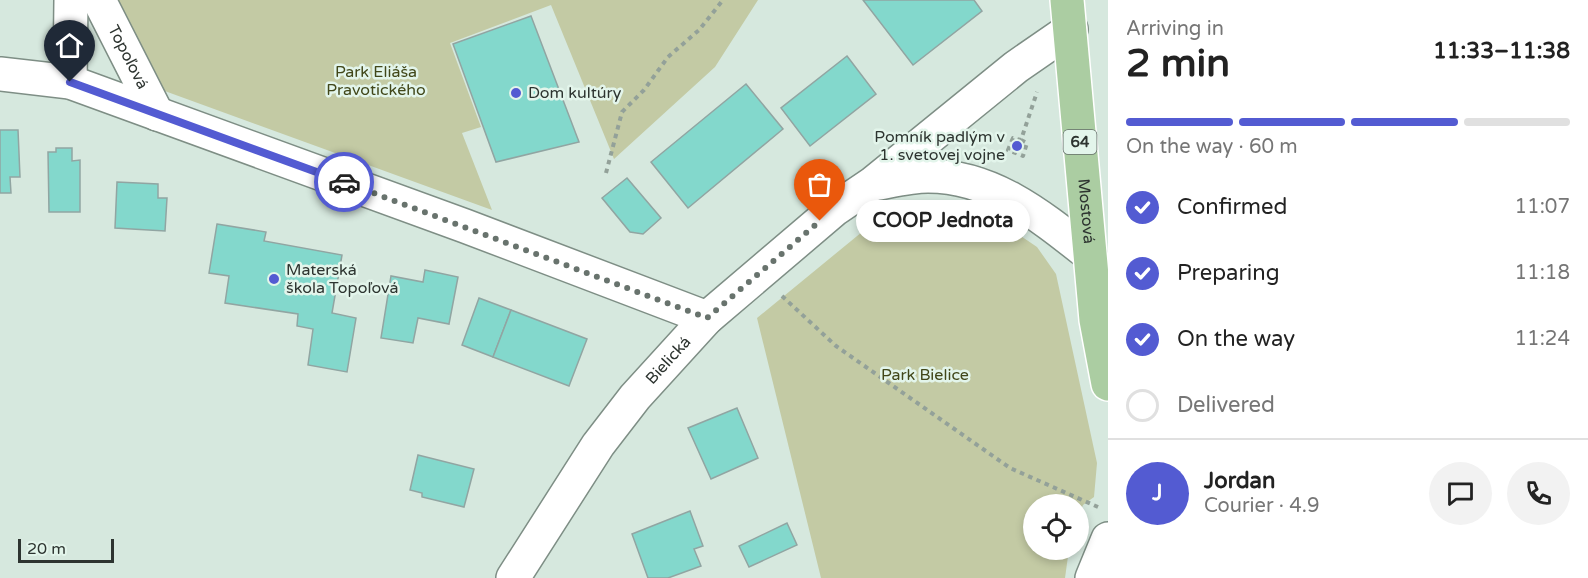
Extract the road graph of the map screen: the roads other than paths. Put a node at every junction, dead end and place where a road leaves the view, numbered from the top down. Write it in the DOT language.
graph roads {
  1 [pos="71,0"];
  2 [pos="99,0"];
  3 [pos="1069,14"];
  4 [pos="0,74"];
  5 [pos="70,82"];
  6 [pos="158,114"];
  7 [pos="872,184"];
  8 [pos="1090,255"];
  9 [pos="707,318"];
  10 [pos="1108,384"];
  11 [pos="1108,538"];
  12 [pos="513,578"];
  13 [pos="1092,578"];
  1 -- 5 [label="main road"];
  2 -- 6 [label="main road, Topoľová"];
  3 -- 7 [label="main road, Bielická"];
  3 -- 8 [label="main road, Mostová / 64"];
  4 -- 5 [label="main road, Topoľová"];
  5 -- 6 [label="main road, Topoľová"];
  6 -- 9 [label="main road, Topoľová"];
  7 -- 8 [label="main road, Bielická"];
  7 -- 9 [label="main road, Bielická"];
  8 -- 10 [label="main road, Mostová / 64"];
  9 -- 12 [label="main road, Bielická"];
  11 -- 13 [label="main road"];
}
